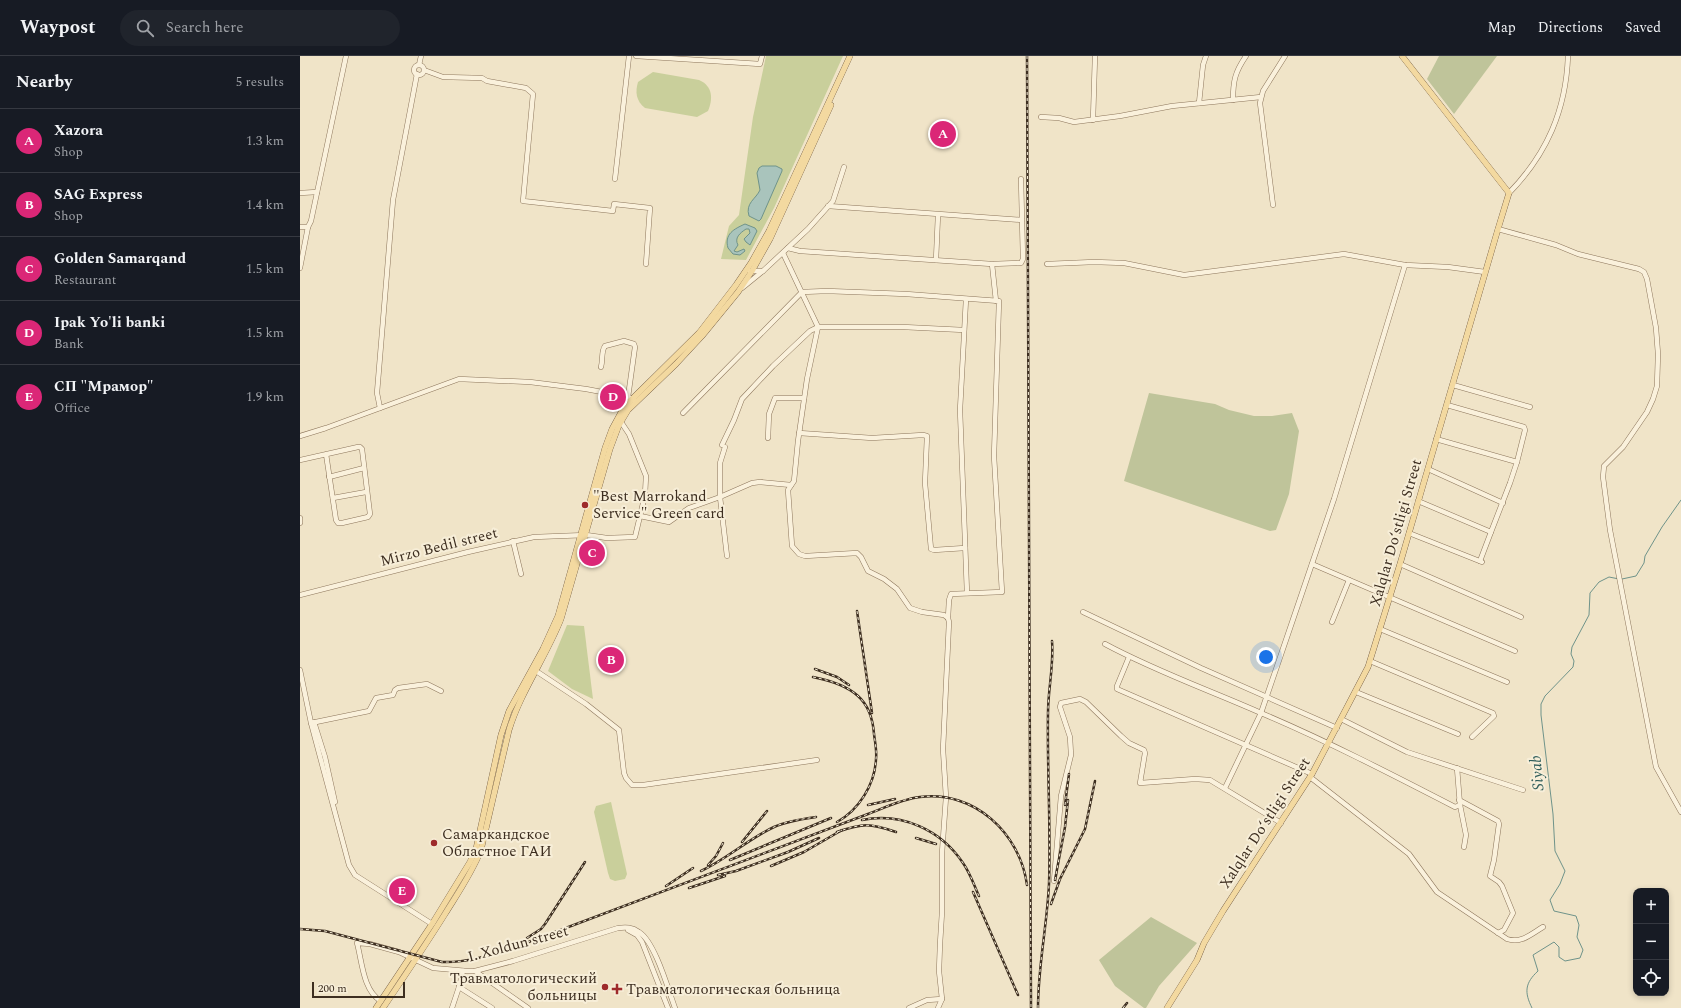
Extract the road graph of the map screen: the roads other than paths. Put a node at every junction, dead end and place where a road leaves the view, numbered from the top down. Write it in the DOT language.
graph roads {
  1 [pos="346,56"];
  2 [pos="421,56"];
  3 [pos="629,56"];
  4 [pos="636,56"];
  5 [pos="762,56"];
  6 [pos="850,56"];
  7 [pos="854,56"];
  8 [pos="1095,56"];
  9 [pos="1204,56"];
  10 [pos="1246,56"];
  11 [pos="1285,56"];
  12 [pos="1402,56"];
  13 [pos="1568,56"];
  14 [pos="699,58"];
  15 [pos="420,65"];
  16 [pos="424,70"];
  17 [pos="417,74"];
  18 [pos="1262,97"];
  19 [pos="1233,100"];
  20 [pos="1199,103"];
  21 [pos="1041,117"];
  22 [pos="1092,120"];
  23 [pos="844,167"];
  24 [pos="616,179"];
  25 [pos="1022,179"];
  26 [pos="317,192"];
  27 [pos="300,193"];
  28 [pos="1510,193"];
  29 [pos="1273,205"];
  30 [pos="828,206"];
  31 [pos="938,215"];
  32 [pos="1022,220"];
  33 [pos="300,227"];
  34 [pos="308,227"];
  35 [pos="1498,229"];
  36 [pos="788,248"];
  37 [pos="783,253"];
  38 [pos="936,260"];
  39 [pos="646,264"];
  40 [pos="992,264"];
  41 [pos="1047,264"];
  42 [pos="1405,265"];
  43 [pos="300,268"];
  44 [pos="749,271"];
  45 [pos="763,271"];
  46 [pos="1485,272"];
  47 [pos="738,292"];
  48 [pos="802,292"];
  49 [pos="966,299"];
  50 [pos="996,301"];
  51 [pos="818,327"];
  52 [pos="964,330"];
  53 [pos="600,367"];
  54 [pos="1453,385"];
  55 [pos="804,398"];
  56 [pos="632,400"];
  57 [pos="1447,405"];
  58 [pos="1530,407"];
  59 [pos="380,408"];
  60 [pos="683,413"];
  61 [pos="621,422"];
  62 [pos="799,433"];
  63 [pos="300,436"];
  64 [pos="768,438"];
  65 [pos="1436,439"];
  66 [pos="326,454"];
  67 [pos="300,460"];
  68 [pos="1517,462"];
  69 [pos="364,468"];
  70 [pos="1428,469"];
  71 [pos="329,477"];
  72 [pos="791,485"];
  73 [pos="366,492"];
  74 [pos="720,497"];
  75 [pos="332,498"];
  76 [pos="1418,501"];
  77 [pos="1503,503"];
  78 [pos="640,516"];
  79 [pos="300,518"];
  80 [pos="300,523"];
  81 [pos="1491,532"];
  82 [pos="1409,533"];
  83 [pos="583,535"];
  84 [pos="513,541"];
  85 [pos="965,548"];
  86 [pos="727,556"];
  87 [pos="1312,564"];
  88 [pos="1400,564"];
  89 [pos="521,574"];
  90 [pos="1349,580"];
  91 [pos="967,593"];
  92 [pos="300,595"];
  93 [pos="1390,597"];
  94 [pos="1083,612"];
  95 [pos="1521,617"];
  96 [pos="948,618"];
  97 [pos="1332,622"];
  98 [pos="1380,629"];
  99 [pos="1105,644"];
  100 [pos="1515,651"];
  101 [pos="1129,657"];
  102 [pos="1370,660"];
  103 [pos="300,670"];
  104 [pos="536,671"];
  105 [pos="1508,682"];
  106 [pos="441,691"];
  107 [pos="1356,692"];
  108 [pos="1267,697"];
  109 [pos="1261,713"];
  110 [pos="1341,719"];
  111 [pos="313,723"];
  112 [pos="1337,728"];
  113 [pos="1458,734"];
  114 [pos="1472,737"];
  115 [pos="1246,744"];
  116 [pos="1329,744"];
  117 [pos="817,760"];
  118 [pos="1457,768"];
  119 [pos="1311,776"];
  120 [pos="1225,788"];
  121 [pos="1523,790"];
  122 [pos="1459,802"];
  123 [pos="1681,812"];
  124 [pos="1281,824"];
  125 [pos="1464,847"];
  126 [pos="1054,881"];
  127 [pos="432,924"];
  128 [pos="623,927"];
  129 [pos="1542,927"];
  130 [pos="1498,933"];
  131 [pos="410,956"];
  132 [pos="416,960"];
  133 [pos="475,970"];
  134 [pos="463,971"];
  135 [pos="460,987"];
  136 [pos="942,999"];
  137 [pos="381,1001"];
  138 [pos="376,1008"];
  139 [pos="383,1008"];
  140 [pos="452,1008"];
  141 [pos="491,1008"];
  142 [pos="528,1008"];
  143 [pos="668,1008"];
  144 [pos="675,1008"];
  145 [pos="909,1008"];
  146 [pos="938,1008"];
  147 [pos="1167,1008"];
  1 -- 26 [label="street"];
  2 -- 15 [label="street"];
  3 -- 24 [label="street"];
  4 -- 14 [label="street"];
  5 -- 14 [label="street"];
  6 -- 44 [label="main road"];
  7 -- 44 [label="main road"];
  8 -- 22 [label="street"];
  9 -- 20 [label="street"];
  10 -- 19 [label="street"];
  11 -- 18 [label="street"];
  12 -- 28 [label="main road"];
  13 -- 28 [label="street"];
  15 -- 16 [label="street"];
  15 -- 17 [label="street"];
  16 -- 17 [label="street"];
  16 -- 39 [label="street"];
  17 -- 59 [label="street"];
  18 -- 19 [label="street"];
  18 -- 29 [label="street"];
  19 -- 20 [label="street"];
  20 -- 22 [label="street"];
  21 -- 22 [label="street"];
  23 -- 30 [label="street"];
  25 -- 32 [label="street"];
  26 -- 27 [label="street"];
  26 -- 34 [label="street"];
  28 -- 35 [label="main road, Xalqlar Doʻstligi Street"];
  30 -- 31 [label="street"];
  30 -- 36 [label="street"];
  31 -- 32 [label="street"];
  31 -- 38 [label="street"];
  32 -- 40 [label="street"];
  33 -- 34 [label="street"];
  34 -- 43 [label="street"];
  35 -- 46 [label="main road, Xalqlar Doʻstligi Street"];
  35 -- 123 [label="street"];
  36 -- 37 [label="street"];
  36 -- 38 [label="street"];
  37 -- 45 [label="street"];
  37 -- 48 [label="street"];
  38 -- 40 [label="street"];
  40 -- 50 [label="street"];
  41 -- 42 [label="street"];
  42 -- 46 [label="street"];
  42 -- 87 [label="street"];
  44 -- 45 [label="street"];
  44 -- 47 [label="main road"];
  44 -- 56 [label="main road"];
  45 -- 47 [label="street"];
  46 -- 54 [label="main road, Xalqlar Doʻstligi Street"];
  47 -- 56 [label="main road"];
  48 -- 49 [label="street"];
  48 -- 51 [label="street"];
  48 -- 60 [label="street"];
  49 -- 50 [label="street"];
  49 -- 52 [label="street"];
  50 -- 91 [label="street"];
  51 -- 52 [label="street"];
  51 -- 55 [label="street"];
  51 -- 74 [label="street"];
  52 -- 85 [label="street"];
  53 -- 56 [label="street"];
  54 -- 57 [label="main road, Xalqlar Doʻstligi Street"];
  54 -- 58 [label="street"];
  55 -- 62 [label="street"];
  55 -- 64 [label="street"];
  56 -- 59 [label="street"];
  56 -- 61 [label="main road"];
  56 -- 83 [label="main road"];
  57 -- 65 [label="main road, Xalqlar Doʻstligi Street"];
  57 -- 68 [label="street"];
  59 -- 63 [label="street"];
  61 -- 78 [label="street"];
  61 -- 83 [label="main road"];
  62 -- 72 [label="street"];
  62 -- 85 [label="street"];
  65 -- 68 [label="street"];
  65 -- 70 [label="main road, Xalqlar Doʻstligi Street"];
  66 -- 67 [label="street"];
  66 -- 69 [label="street"];
  66 -- 71 [label="street"];
  68 -- 77 [label="street"];
  69 -- 71 [label="street"];
  69 -- 73 [label="street"];
  70 -- 76 [label="main road, Xalqlar Doʻstligi Street"];
  70 -- 77 [label="street"];
  71 -- 75 [label="street"];
  72 -- 74 [label="street"];
  72 -- 96 [label="street"];
  73 -- 75 [label="street"];
  73 -- 75 [label="street"];
  74 -- 78 [label="street"];
  74 -- 86 [label="street"];
  76 -- 81 [label="street"];
  76 -- 82 [label="main road, Xalqlar Doʻstligi Street"];
  77 -- 81 [label="street"];
  78 -- 83 [label="street, Mirzo Bedil street"];
  79 -- 80 [label="street"];
  81 -- 82 [label="street"];
  82 -- 88 [label="main road, Xalqlar Doʻstligi Street"];
  83 -- 84 [label="street, Mirzo Bedil street"];
  83 -- 104 [label="main road"];
  83 -- 127 [label="main road"];
  84 -- 89 [label="street"];
  84 -- 92 [label="street, Mirzo Bedil street"];
  85 -- 91 [label="street"];
  87 -- 90 [label="street"];
  87 -- 108 [label="street"];
  88 -- 93 [label="main road, Xalqlar Doʻstligi Street"];
  88 -- 95 [label="street"];
  90 -- 93 [label="street"];
  90 -- 97 [label="street"];
  91 -- 96 [label="street"];
  93 -- 98 [label="main road, Xalqlar Doʻstligi Street"];
  93 -- 100 [label="street"];
  94 -- 108 [label="street"];
  96 -- 136 [label="street"];
  98 -- 102 [label="main road, Xalqlar Doʻstligi Street"];
  98 -- 105 [label="street"];
  99 -- 101 [label="street"];
  101 -- 109 [label="street"];
  101 -- 115 [label="street"];
  102 -- 107 [label="main road, Xalqlar Doʻstligi Street"];
  102 -- 114 [label="street"];
  103 -- 111 [label="street"];
  104 -- 117 [label="street"];
  104 -- 132 [label="main road"];
  106 -- 111 [label="street"];
  107 -- 110 [label="main road, Xalqlar Doʻstligi Street"];
  107 -- 113 [label="street"];
  108 -- 109 [label="street"];
  108 -- 112 [label="street"];
  109 -- 115 [label="street"];
  109 -- 116 [label="street"];
  110 -- 112 [label="main road, Xalqlar Doʻstligi Street"];
  110 -- 118 [label="street"];
  111 -- 127 [label="street"];
  112 -- 116 [label="main road, Xalqlar Doʻstligi Street"];
  115 -- 119 [label="street"];
  115 -- 120 [label="street"];
  116 -- 119 [label="main road, Xalqlar Doʻstligi Street"];
  116 -- 122 [label="street"];
  118 -- 121 [label="street"];
  118 -- 122 [label="street"];
  119 -- 124 [label="main road, Xalqlar Doʻstligi Street"];
  119 -- 130 [label="street"];
  120 -- 124 [label="street"];
  120 -- 126 [label="street"];
  122 -- 125 [label="street"];
  122 -- 130 [label="street"];
  124 -- 147 [label="main road, Xalqlar Doʻstligi Street"];
  127 -- 131 [label="main road"];
  128 -- 133 [label="street, I. Xoldun street"];
  128 -- 143 [label="street"];
  128 -- 144 [label="street, I. Xoldun street"];
  129 -- 130 [label="street"];
  131 -- 132 [label="street, I. Xoldun street"];
  131 -- 137 [label="main road"];
  131 -- 137 [label="street, I. Xoldun street"];
  132 -- 134 [label="street, I. Xoldun street"];
  132 -- 139 [label="main road"];
  133 -- 134 [label="street, I. Xoldun street"];
  133 -- 142 [label="street"];
  134 -- 135 [label="street"];
  135 -- 140 [label="street"];
  135 -- 141 [label="street"];
  136 -- 145 [label="street"];
  136 -- 146 [label="street"];
  137 -- 138 [label="main road"];
}
